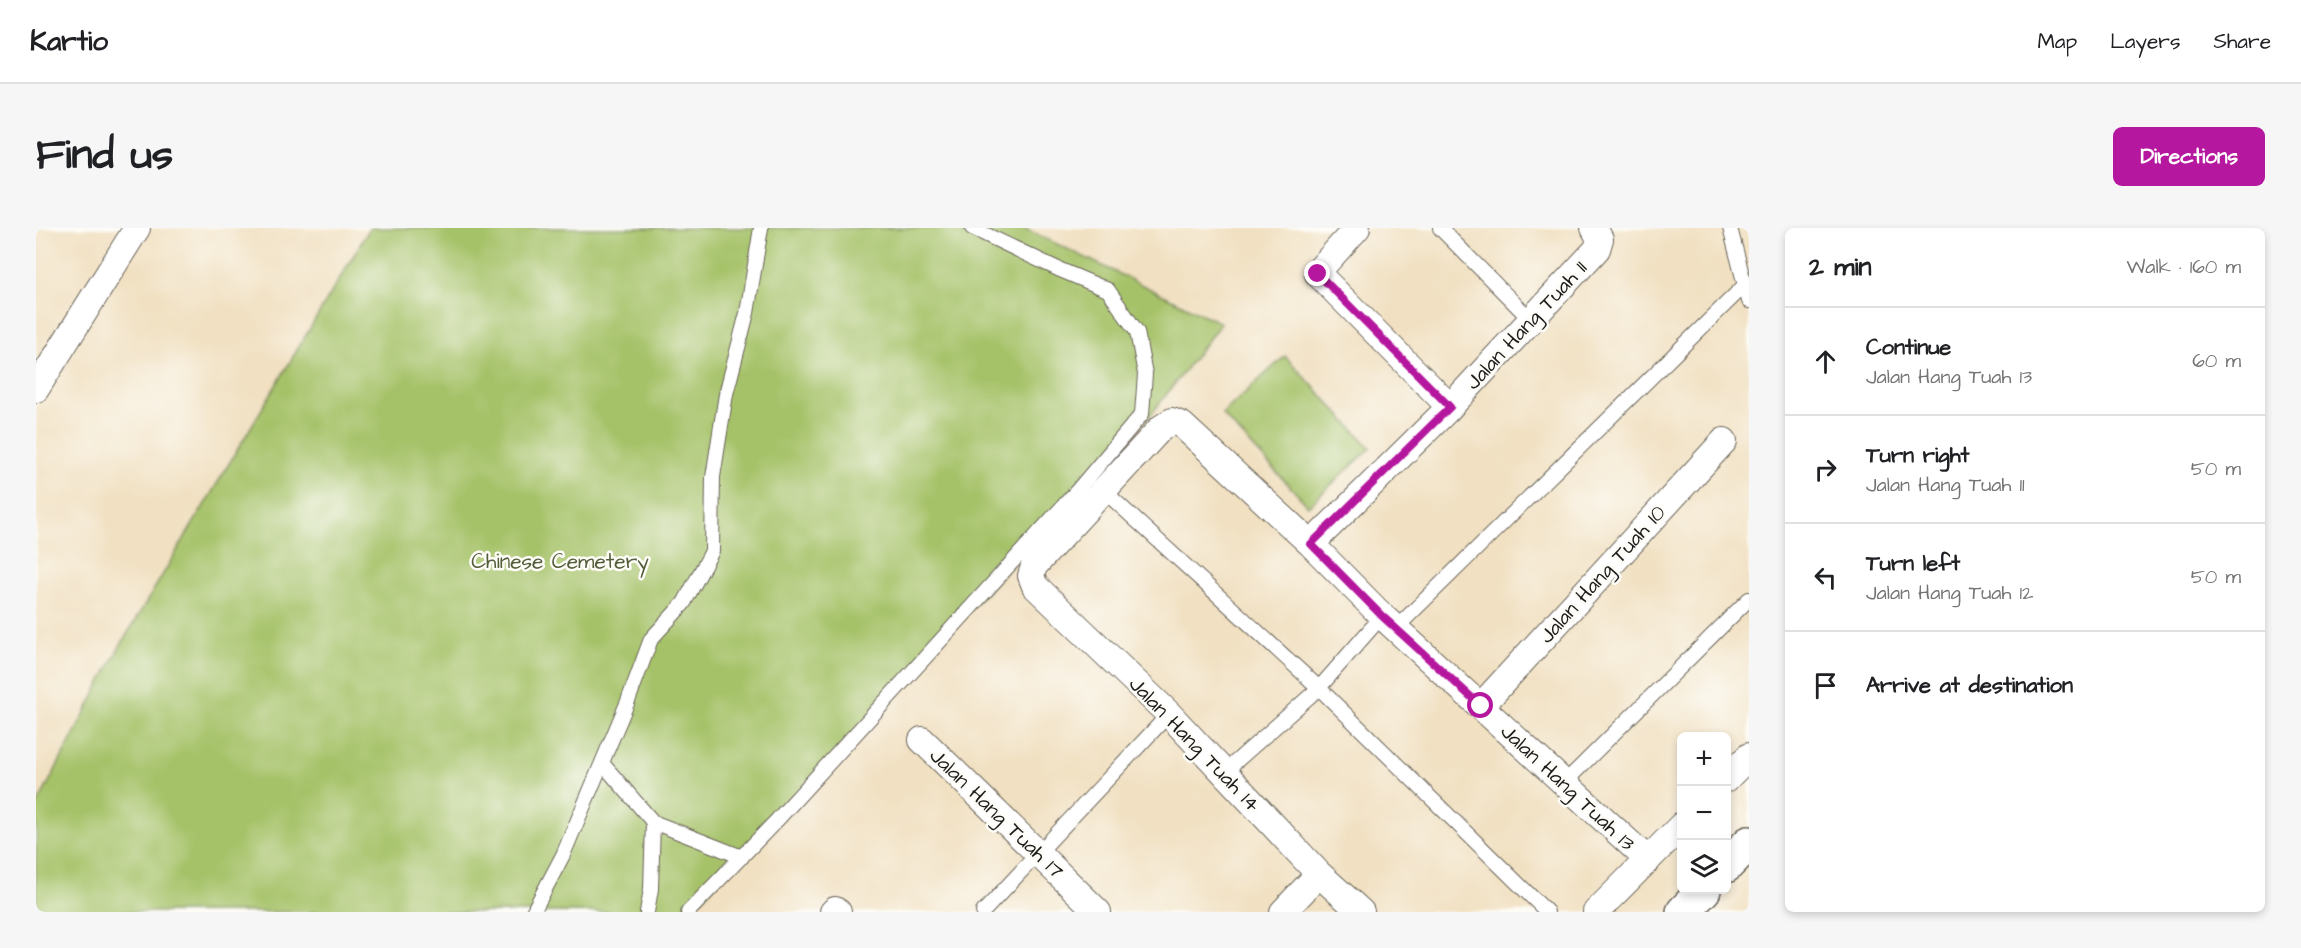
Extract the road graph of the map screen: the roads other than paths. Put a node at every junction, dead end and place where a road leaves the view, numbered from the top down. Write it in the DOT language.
graph roads {
  1 [pos="137,228"];
  2 [pos="761,228"];
  3 [pos="972,228"];
  4 [pos="1357,228"];
  5 [pos="1440,228"];
  6 [pos="1594,228"];
  7 [pos="1730,228"];
  8 [pos="1747,284"];
  9 [pos="1749,301"];
  10 [pos="1531,320"];
  11 [pos="36,388"];
  12 [pos="1450,407"];
  13 [pos="1724,441"];
  14 [pos="1102,489"];
  15 [pos="1311,544"];
  16 [pos="1749,599"];
  17 [pos="1389,622"];
  18 [pos="1319,688"];
  19 [pos="1481,706"];
  20 [pos="1169,714"];
  21 [pos="921,740"];
  22 [pos="1749,756"];
  23 [pos="602,763"];
  24 [pos="1223,773"];
  25 [pos="1731,774"];
  26 [pos="1564,783"];
  27 [pos="653,822"];
  28 [pos="1677,830"];
  29 [pos="1749,843"];
  30 [pos="1037,854"];
  31 [pos="742,857"];
  32 [pos="1648,860"];
  33 [pos="1731,861"];
  34 [pos="1319,874"];
  35 [pos="1700,894"];
  36 [pos="533,912"];
  37 [pos="647,912"];
  38 [pos="688,912"];
  39 [pos="833,912"];
  40 [pos="838,912"];
  41 [pos="982,912"];
  42 [pos="1098,912"];
  43 [pos="1283,912"];
  44 [pos="1361,912"];
  45 [pos="1548,912"];
  46 [pos="1596,912"];
  47 [pos="1683,912"];
  1 -- 11 [label="street"];
  2 -- 23 [label="lane"];
  3 -- 31 [label="lane"];
  4 -- 12 [label="street"];
  5 -- 10 [label="lane"];
  6 -- 10 [label="street, Jalan Hang Tuah 11"];
  7 -- 8 [label="lane"];
  8 -- 9 [label="lane"];
  8 -- 17 [label="lane"];
  10 -- 12 [label="street, Jalan Hang Tuah 11"];
  12 -- 15 [label="street, Jalan Hang Tuah 11"];
  13 -- 19 [label="street, Jalan Hang Tuah 10"];
  14 -- 15 [label="street, Jalan Hang Tuah 13"];
  14 -- 18 [label="lane"];
  14 -- 20 [label="street, Jalan Hang Tuah 14"];
  15 -- 17 [label="street, Jalan Hang Tuah 13"];
  16 -- 26 [label="lane"];
  17 -- 18 [label="lane"];
  17 -- 19 [label="street, Jalan Hang Tuah 13"];
  18 -- 24 [label="lane"];
  18 -- 45 [label="lane"];
  19 -- 26 [label="street, Jalan Hang Tuah 13"];
  20 -- 24 [label="street, Jalan Hang Tuah 14"];
  20 -- 30 [label="lane"];
  21 -- 30 [label="street, Jalan Hang Tuah 17"];
  22 -- 25 [label="street"];
  23 -- 27 [label="lane"];
  23 -- 36 [label="lane"];
  24 -- 34 [label="street, Jalan Hang Tuah 14"];
  26 -- 32 [label="street, Jalan Hang Tuah 13"];
  27 -- 31 [label="lane"];
  27 -- 37 [label="lane"];
  28 -- 32 [label="street"];
  29 -- 33 [label="street"];
  30 -- 41 [label="lane"];
  30 -- 42 [label="street, Jalan Hang Tuah 17"];
  31 -- 38 [label="lane"];
  32 -- 46 [label="street"];
  34 -- 43 [label="street"];
  34 -- 44 [label="street, Jalan Hang Tuah 14"];
  35 -- 47 [label="street"];
  39 -- 40 [label="street"];
}
